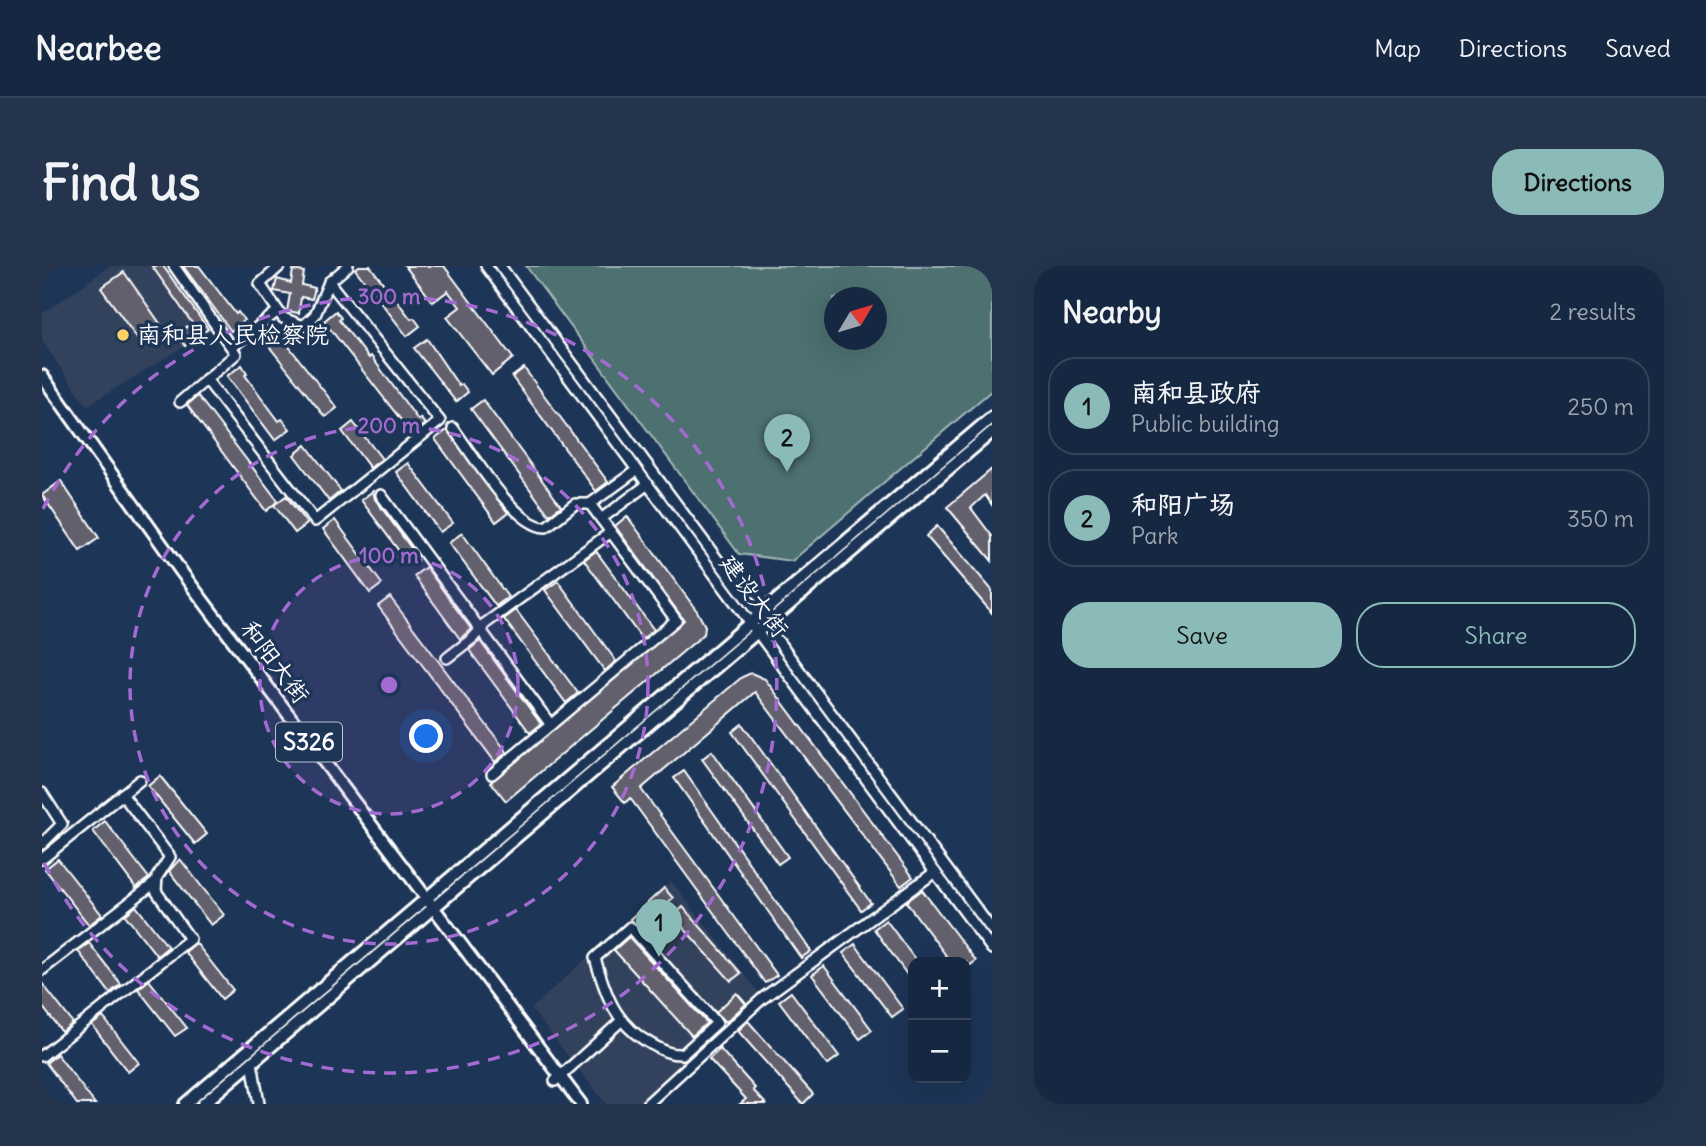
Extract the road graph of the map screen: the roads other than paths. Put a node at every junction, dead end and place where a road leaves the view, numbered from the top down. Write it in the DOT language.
graph roads {
  1 [pos="174,266"];
  2 [pos="280,266"];
  3 [pos="348,266"];
  4 [pos="486,266"];
  5 [pos="500,266"];
  6 [pos="329,282"];
  7 [pos="278,312"];
  8 [pos="233,346"];
  9 [pos="42,376"];
  10 [pos="206,379"];
  11 [pos="42,388"];
  12 [pos="180,402"];
  13 [pos="992,417"];
  14 [pos="453,428"];
  15 [pos="992,432"];
  16 [pos="637,470"];
  17 [pos="648,485"];
  18 [pos="380,495"];
  19 [pos="590,504"];
  20 [pos="601,519"];
  21 [pos="611,532"];
  22 [pos="758,624"];
  23 [pos="480,629"];
  24 [pos="447,657"];
  25 [pos="551,725"];
  26 [pos="492,774"];
  27 [pos="140,779"];
  28 [pos="42,793"];
  29 [pos="122,794"];
  30 [pos="42,844"];
  31 [pos="42,859"];
  32 [pos="934,872"];
  33 [pos="156,882"];
  34 [pos="428,905"];
  35 [pos="992,930"];
  36 [pos="992,949"];
  37 [pos="42,970"];
  38 [pos="621,1021"];
  39 [pos="42,1056"];
  40 [pos="253,1062"];
  41 [pos="558,1079"];
  42 [pos="185,1104"];
  43 [pos="203,1104"];
  44 [pos="259,1104"];
  45 [pos="572,1104"];
  46 [pos="581,1104"];
  47 [pos="647,1104"];
  1 -- 8 [label="street"];
  2 -- 7 [label="street"];
  3 -- 6 [label="street"];
  4 -- 16 [label="street, 建设大街"];
  5 -- 22 [label="street, 建设大街"];
  6 -- 7 [label="street"];
  6 -- 10 [label="street"];
  7 -- 8 [label="street"];
  8 -- 10 [label="street"];
  9 -- 34 [label="main road, 和阳大街 / S326"];
  10 -- 12 [label="street"];
  11 -- 34 [label="main road, 和阳大街 / S326"];
  13 -- 22 [label="main road"];
  14 -- 19 [label="street"];
  15 -- 22 [label="main road"];
  16 -- 17 [label="street, 建设大街"];
  16 -- 19 [label="street"];
  17 -- 20 [label="street"];
  17 -- 22 [label="street, 建设大街"];
  18 -- 23 [label="street"];
  19 -- 20 [label="street"];
  20 -- 21 [label="street"];
  21 -- 23 [label="street"];
  21 -- 25 [label="street"];
  22 -- 32 [label="street, 建设大街"];
  22 -- 34 [label="main road"];
  22 -- 35 [label="street, 建设大街"];
  23 -- 24 [label="street"];
  23 -- 25 [label="street"];
  25 -- 26 [label="street"];
  27 -- 29 [label="street"];
  28 -- 30 [label="street"];
  29 -- 31 [label="street"];
  29 -- 33 [label="street"];
  32 -- 36 [label="street, 建设大街"];
  32 -- 47 [label="street"];
  33 -- 37 [label="street"];
  33 -- 39 [label="street"];
  34 -- 40 [label="main road"];
  34 -- 41 [label="main road, 和阳大街 / S326"];
  34 -- 42 [label="main road"];
  38 -- 38 [label="street"];
  38 -- 41 [label="street"];
  40 -- 43 [label="main road"];
  40 -- 44 [label="street"];
  41 -- 45 [label="main road, 和阳大街 / S326"];
  41 -- 46 [label="main road, 和阳大街 / S326"];
}
